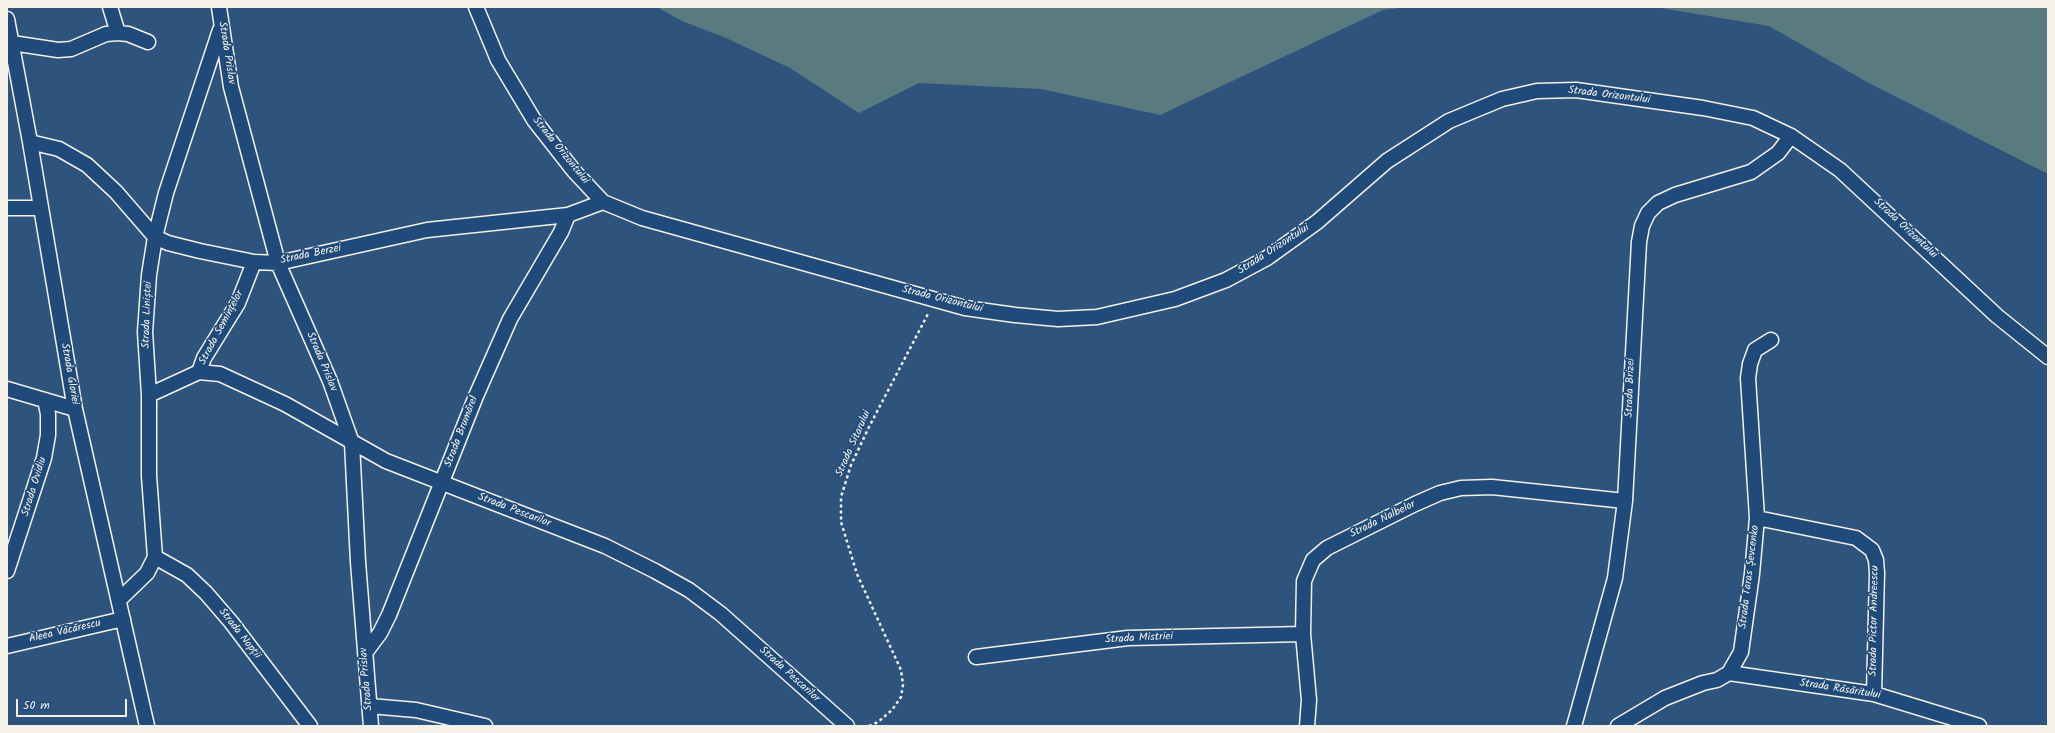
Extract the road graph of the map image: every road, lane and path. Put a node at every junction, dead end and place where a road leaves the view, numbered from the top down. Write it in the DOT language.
graph roads {
  1 [pos="110,7"];
  2 [pos="219,7"];
  3 [pos="476,7"];
  4 [pos="7,19"];
  5 [pos="221,27"];
  6 [pos="118,33"];
  7 [pos="148,42"];
  8 [pos="12,43"];
  9 [pos="1791,136"];
  10 [pos="30,142"];
  11 [pos="603,202"];
  12 [pos="7,208"];
  13 [pos="40,208"];
  14 [pos="568,215"];
  15 [pos="155,237"];
  16 [pos="254,262"];
  17 [pos="278,263"];
  18 [pos="935,299"];
  19 [pos="1771,340"];
  20 [pos="2048,357"];
  21 [pos="199,372"];
  22 [pos="7,389"];
  23 [pos="149,395"];
  24 [pos="45,400"];
  25 [pos="74,409"];
  26 [pos="352,443"];
  27 [pos="442,484"];
  28 [pos="1625,501"];
  29 [pos="1757,518"];
  30 [pos="155,556"];
  31 [pos="7,571"];
  32 [pos="118,600"];
  33 [pos="123,618"];
  34 [pos="1303,634"];
  35 [pos="7,646"];
  36 [pos="365,653"];
  37 [pos="976,657"];
  38 [pos="1729,673"];
  39 [pos="1874,694"];
  40 [pos="370,706"];
  41 [pos="1976,725"];
  42 [pos="147,726"];
  43 [pos="310,726"];
  44 [pos="372,726"];
  45 [pos="485,726"];
  46 [pos="847,726"];
  47 [pos="869,726"];
  48 [pos="1307,726"];
  49 [pos="1574,726"];
  50 [pos="1618,726"];
  1 -- 6 [label="street"];
  2 -- 5 [label="street, Strada Prislav"];
  3 -- 11 [label="street, Strada Orizontului"];
  4 -- 8 [label="street, Strada Gloriei"];
  5 -- 15 [label="street, Strada Liniștei"];
  5 -- 17 [label="street, Strada Prislav"];
  6 -- 7 [label="street"];
  6 -- 8 [label="street"];
  8 -- 10 [label="street, Strada Gloriei"];
  9 -- 18 [label="street, Strada Orizontului"];
  9 -- 20 [label="street, Strada Orizontului"];
  9 -- 28 [label="street, Strada Brizei"];
  10 -- 13 [label="street, Strada Gloriei"];
  10 -- 15 [label="street, Strada Berzei"];
  11 -- 14 [label="street, Strada Berzei"];
  11 -- 18 [label="street, Strada Orizontului"];
  12 -- 13 [label="street"];
  13 -- 25 [label="street, Strada Gloriei"];
  14 -- 17 [label="street, Strada Berzei"];
  14 -- 27 [label="street, Strada Brumărel"];
  15 -- 16 [label="street, Strada Berzei"];
  15 -- 23 [label="street, Strada Liniștei"];
  16 -- 17 [label="street, Strada Berzei"];
  16 -- 21 [label="street, Strada Semințelor"];
  17 -- 26 [label="street, Strada Prislav"];
  18 -- 47 [label="path, Strada Sitarului"];
  19 -- 29 [label="street, Strada Taras Șevcenko"];
  21 -- 23 [label="street"];
  21 -- 26 [label="street, Strada Pescarilor"];
  22 -- 24 [label="street"];
  23 -- 30 [label="street, Strada Liniștei"];
  24 -- 25 [label="street"];
  24 -- 31 [label="street, Strada Ovidiu"];
  25 -- 32 [label="street, Strada Gloriei"];
  26 -- 27 [label="street, Strada Pescarilor"];
  26 -- 36 [label="street, Strada Prislav"];
  27 -- 36 [label="street, Strada Brumărel"];
  27 -- 46 [label="street, Strada Pescarilor"];
  28 -- 34 [label="street, Strada Nalbelor"];
  28 -- 49 [label="street, Strada Brizei"];
  29 -- 38 [label="street, Strada Taras Șevcenko"];
  29 -- 39 [label="street, Strada Pictor Andreescu"];
  30 -- 32 [label="street"];
  30 -- 43 [label="street, Strada Nopții"];
  32 -- 33 [label="street, Strada Gloriei"];
  33 -- 35 [label="street, Aleea Văcărescu"];
  33 -- 42 [label="street, Strada Gloriei"];
  34 -- 37 [label="street, Strada Mistriei"];
  34 -- 48 [label="street, Strada Nalbelor"];
  36 -- 40 [label="street, Strada Prislav"];
  38 -- 39 [label="street, Strada Răsăritului"];
  38 -- 50 [label="street"];
  39 -- 41 [label="street, Strada Răsăritului"];
  40 -- 44 [label="street, Strada Prislav"];
  40 -- 45 [label="street"];
}
